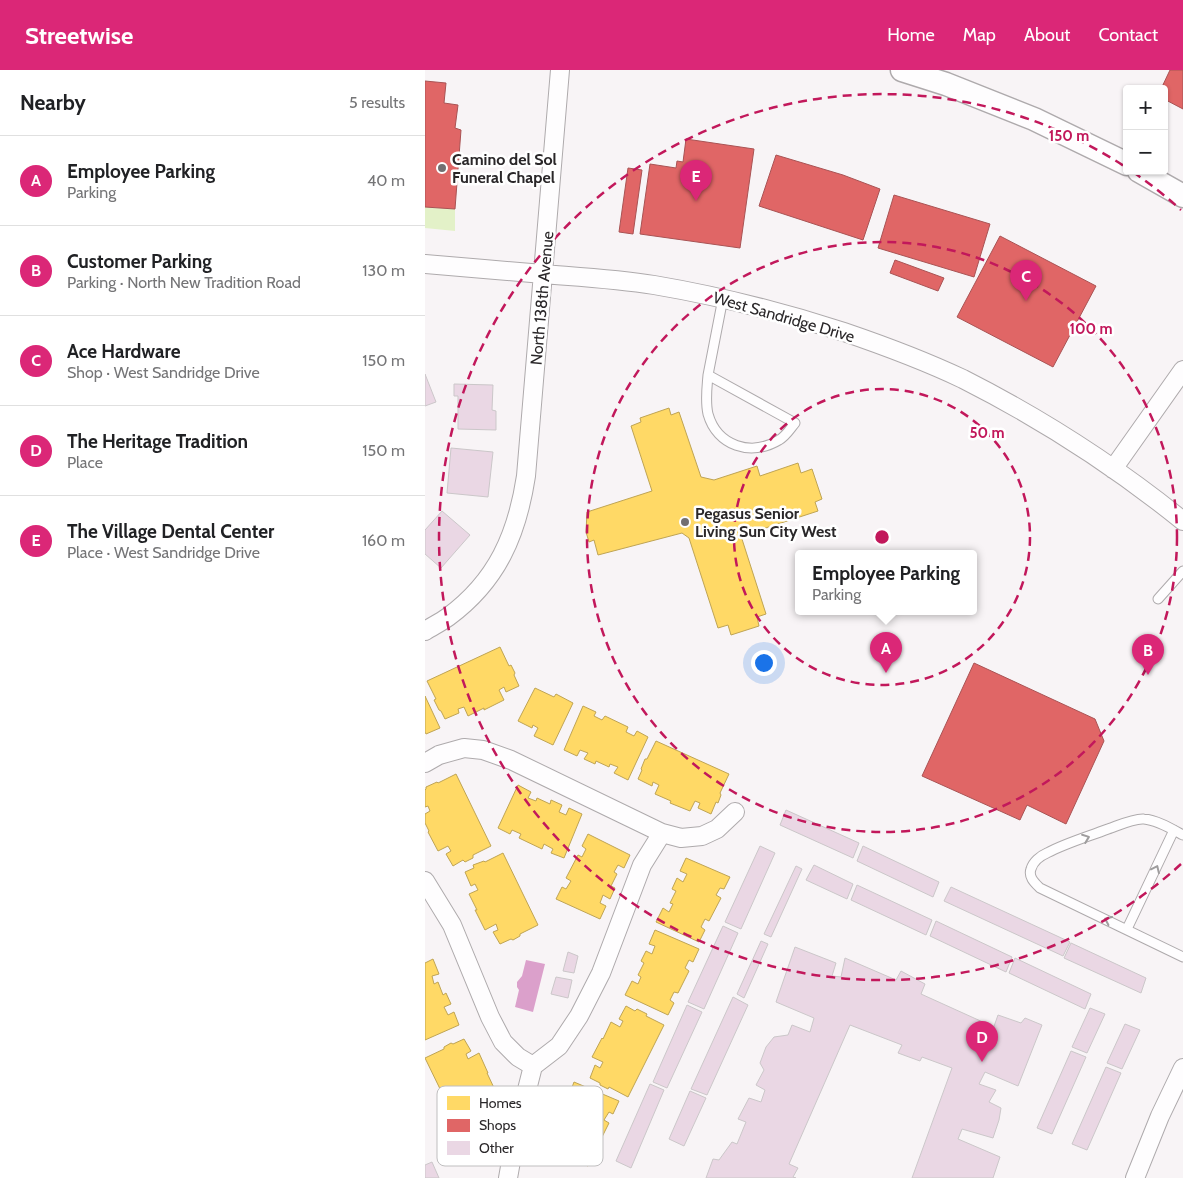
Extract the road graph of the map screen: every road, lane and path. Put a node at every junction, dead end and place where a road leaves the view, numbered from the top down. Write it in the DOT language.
graph roads {
  1 [pos="561,70"];
  2 [pos="902,70"];
  3 [pos="1123,162"];
  4 [pos="1146,175"];
  5 [pos="1183,196"];
  6 [pos="425,264"];
  7 [pos="544,274"];
  8 [pos="723,298"];
  9 [pos="1183,370"];
  10 [pos="708,375"];
  11 [pos="1113,469"];
  12 [pos="1183,521"];
  13 [pos="1183,571"];
  14 [pos="1159,599"];
  15 [pos="425,631"];
  16 [pos="425,763"];
  17 [pos="735,812"];
  18 [pos="1179,832"];
  19 [pos="662,833"];
  20 [pos="425,881"];
  21 [pos="1127,929"];
  22 [pos="1183,957"];
  23 [pos="533,1066"];
  24 [pos="1183,1068"];
  25 [pos="528,1086"];
  26 [pos="1135,1178"];
  1 -- 7 [label="street, North 138th Avenue"];
  2 -- 3 [label="street"];
  4 -- 5 [label="street"];
  6 -- 7 [label="street, West Sandridge Drive"];
  7 -- 8 [label="street, West Sandridge Drive"];
  7 -- 15 [label="street, North 138th Avenue"];
  8 -- 10 [label="lane"];
  8 -- 11 [label="street, West Sandridge Drive"];
  9 -- 11 [label="street"];
  10 -- 10 [label="lane"];
  11 -- 12 [label="street, West Sandridge Drive"];
  13 -- 14 [label="lane"];
  16 -- 19 [label="street"];
  17 -- 19 [label="street"];
  21 -- 18 [label="lane, one-way"];
  21 -- 18 [label="lane, one-way"];
  19 -- 23 [label="street"];
  20 -- 23 [label="street"];
  21 -- 22 [label="lane"];
  23 -- 25 [label="street"];
  24 -- 26 [label="street"];
}
